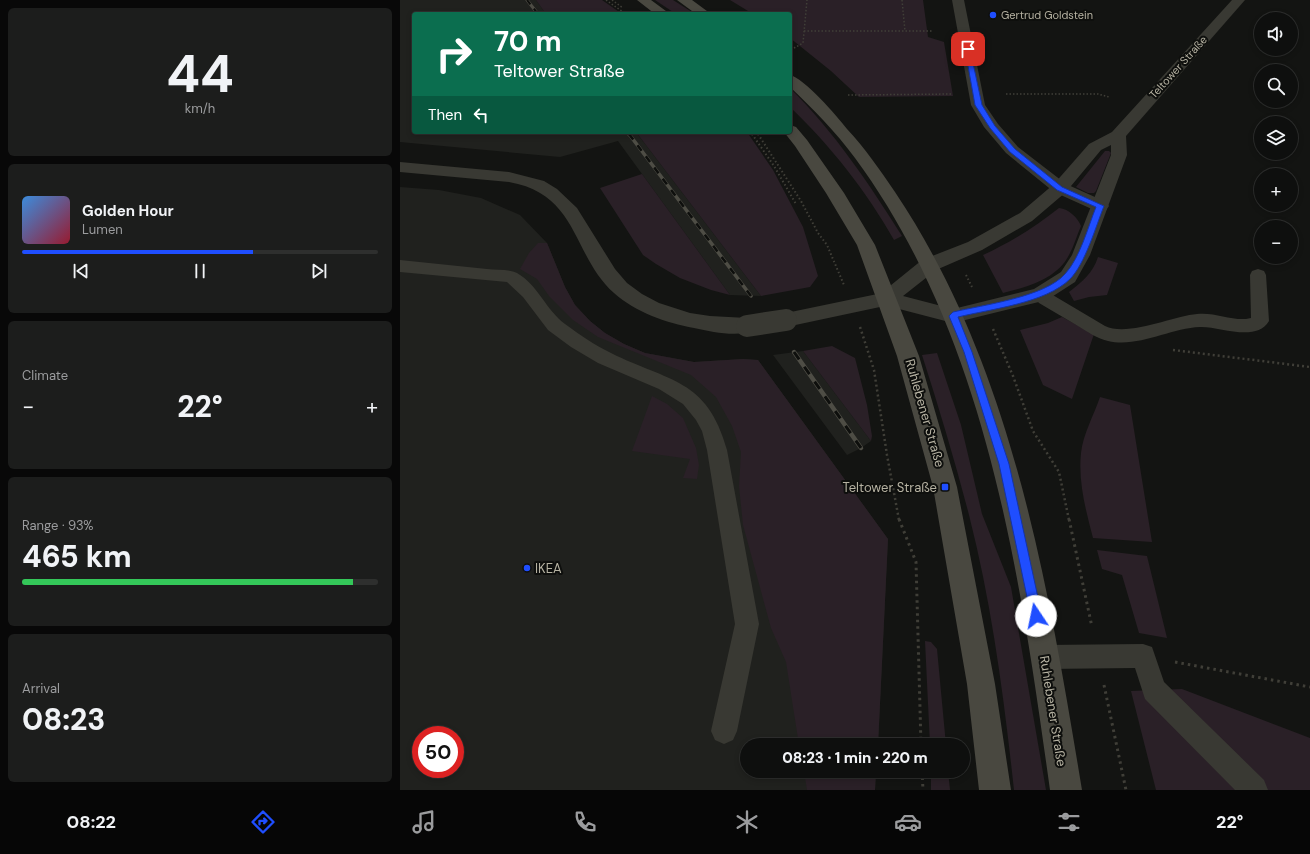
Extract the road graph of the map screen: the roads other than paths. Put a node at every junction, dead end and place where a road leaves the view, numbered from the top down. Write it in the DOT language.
graph roads {
  1 [pos="643,0"];
  2 [pos="683,0"];
  3 [pos="958,0"];
  4 [pos="1239,0"];
  5 [pos="661,12"];
  6 [pos="702,12"];
  7 [pos="792,81"];
  8 [pos="792,132"];
  9 [pos="1118,135"];
  10 [pos="400,167"];
  11 [pos="1060,188"];
  12 [pos="1100,206"];
  13 [pos="929,265"];
  14 [pos="400,266"];
  15 [pos="1258,275"];
  16 [pos="1040,295"];
  17 [pos="887,299"];
  18 [pos="953,316"];
  19 [pos="1044,657"];
  20 [pos="724,731"];
  21 [pos="995,790"];
  22 [pos="1066,790"];
  23 [pos="1254,790"];
  1 -- 5 [label="main road"];
  2 -- 6 [label="main road"];
  3 -- 11 [label="street"];
  4 -- 9 [label="street, Teltower Straße"];
  7 -- 13 [label="main road, Ruhlebener Straße"];
  8 -- 17 [label="main road, Ruhlebener Straße"];
  9 -- 11 [label="street, Teltower Straße"];
  9 -- 12 [label="street"];
  10 -- 17 [label="street, bridge"];
  11 -- 12 [label="street"];
  11 -- 13 [label="street, Teltower Straße"];
  12 -- 16 [label="street"];
  13 -- 17 [label="street, Teltower Straße"];
  13 -- 18 [label="main road, Ruhlebener Straße"];
  14 -- 20 [label="lane"];
  15 -- 16 [label="lane"];
  16 -- 18 [label="street"];
  17 -- 18 [label="street"];
  17 -- 21 [label="main road, Ruhlebener Straße"];
  18 -- 19 [label="main road, Ruhlebener Straße"];
  19 -- 22 [label="main road, Ruhlebener Straße"];
  19 -- 23 [label="lane"];
}
